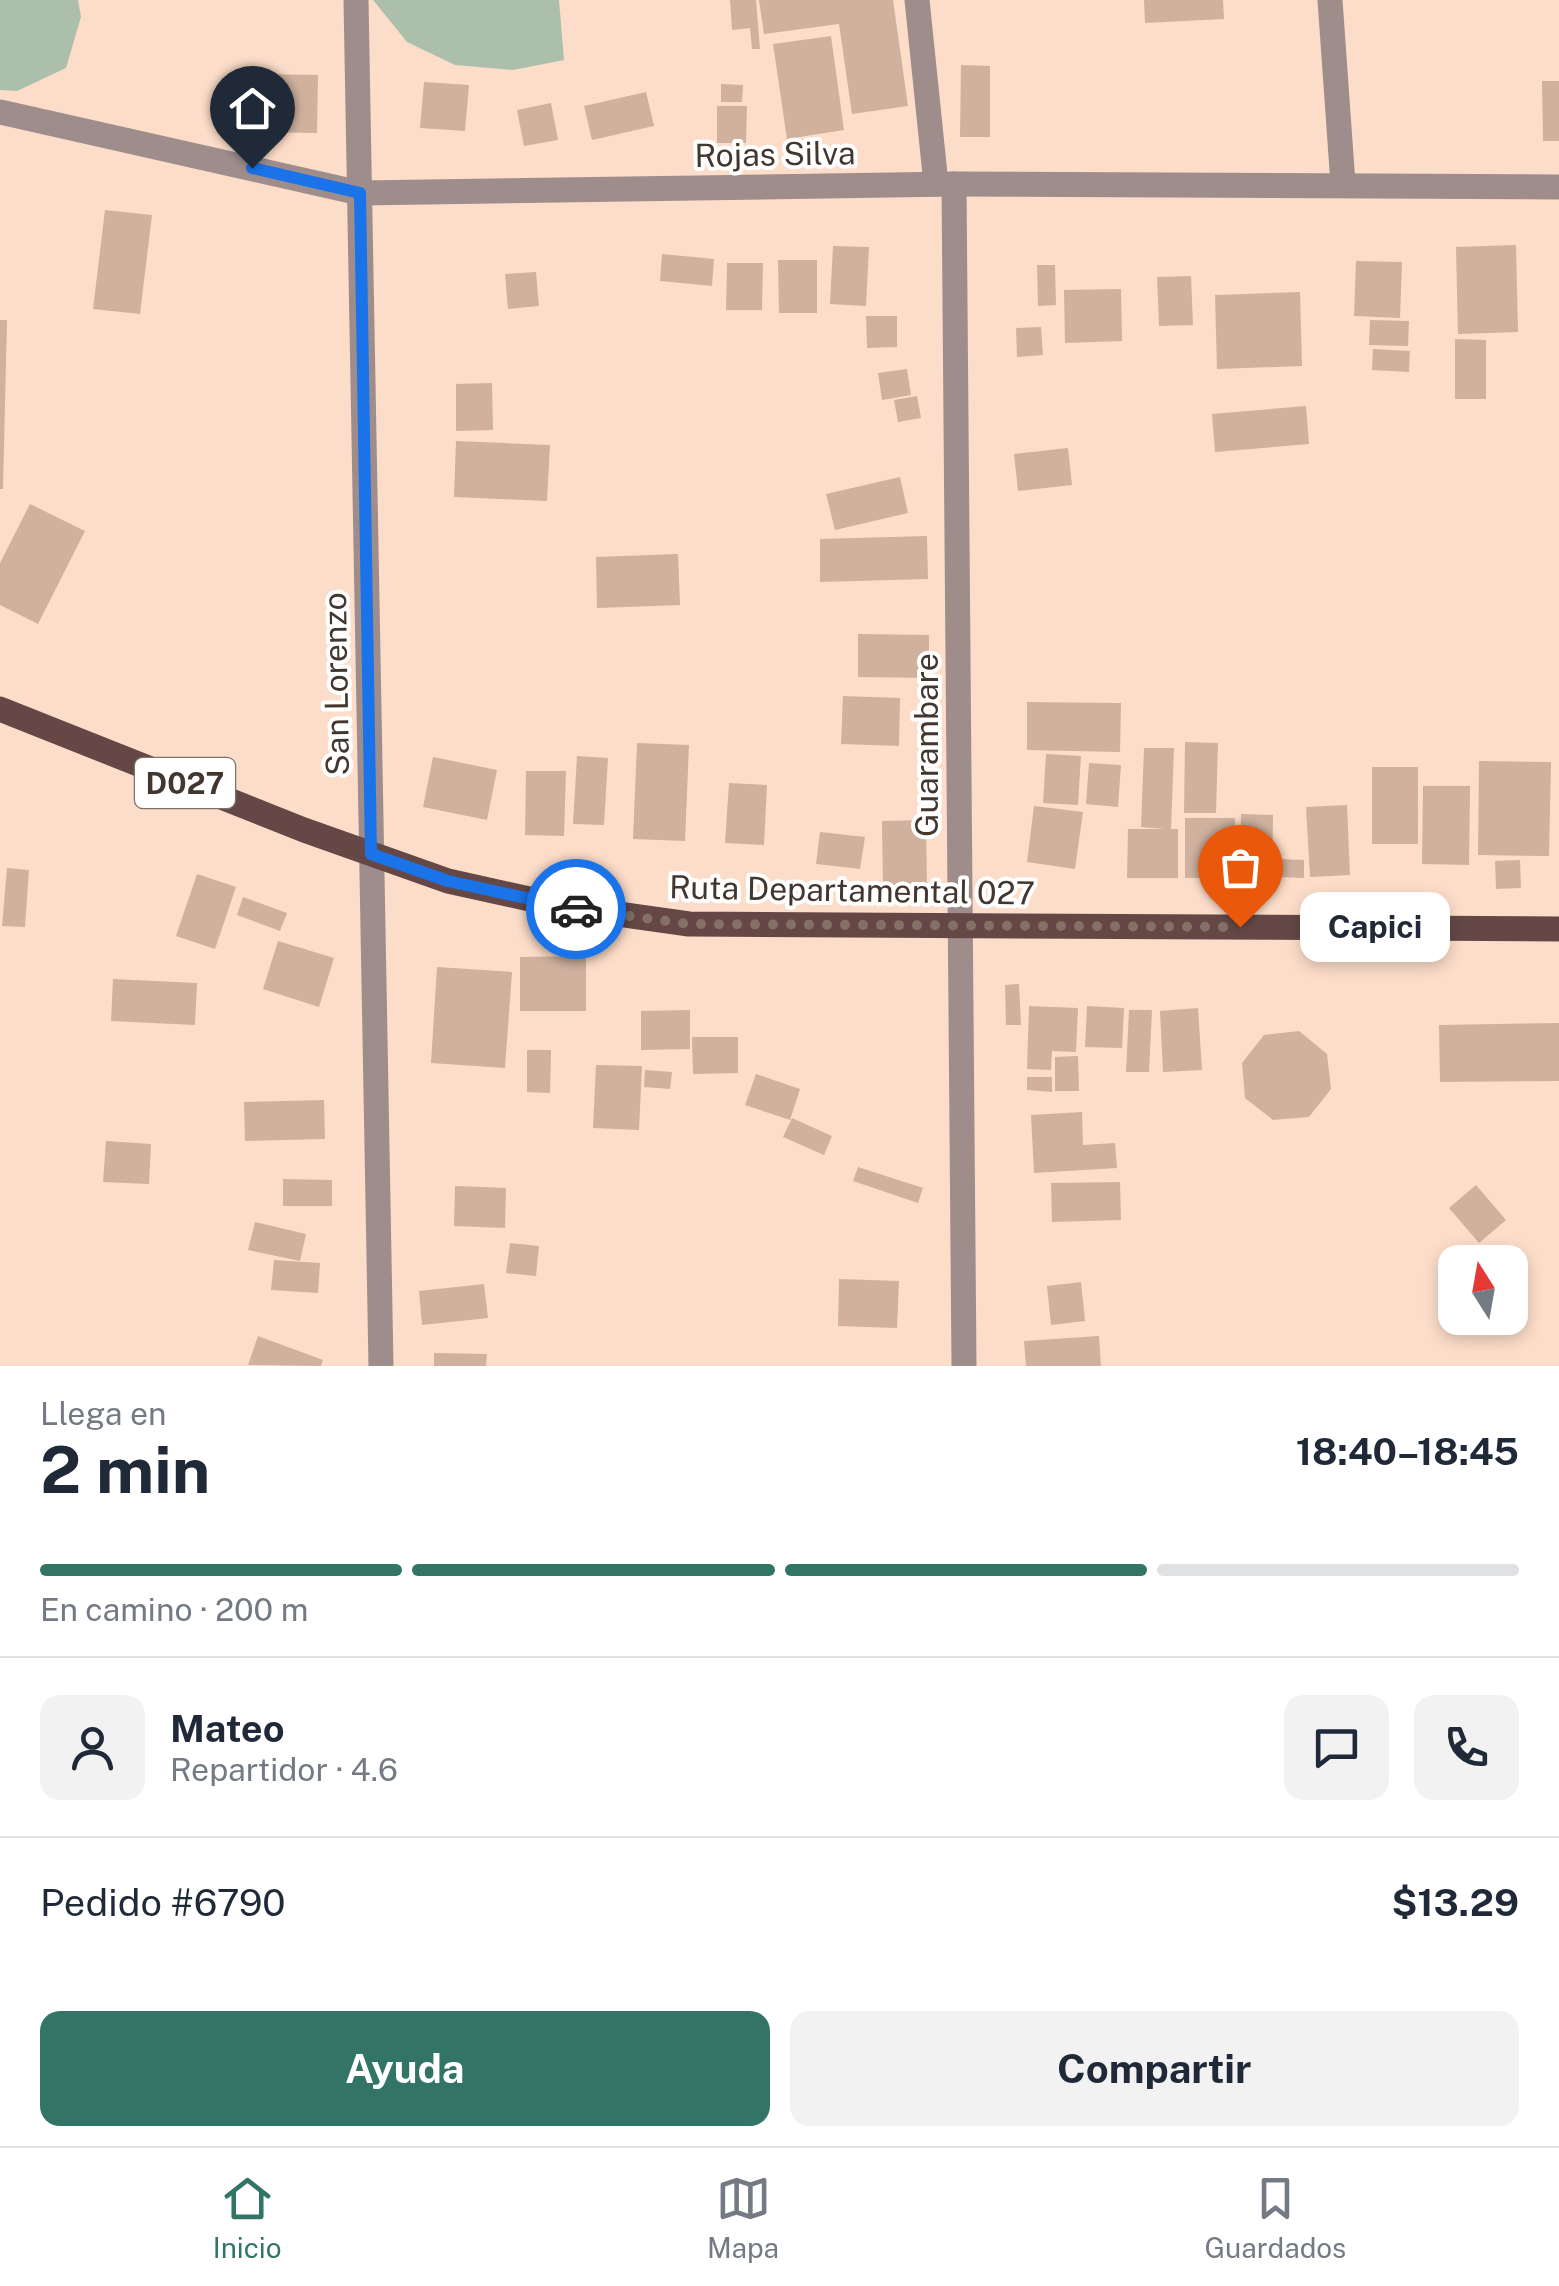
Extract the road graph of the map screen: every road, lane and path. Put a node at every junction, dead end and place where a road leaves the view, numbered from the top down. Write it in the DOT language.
graph roads {
  1 [pos="356,0"];
  2 [pos="916,0"];
  3 [pos="1330,0"];
  4 [pos="0,112"];
  5 [pos="945,184"];
  6 [pos="1343,184"];
  7 [pos="1559,187"];
  8 [pos="360,193"];
  9 [pos="0,709"];
  10 [pos="371,854"];
  11 [pos="960,926"];
  12 [pos="1559,929"];
  13 [pos="381,1366"];
  14 [pos="964,1366"];
  1 -- 8 [label="street, San Lorenzo"];
  2 -- 5 [label="street, Guarambare"];
  3 -- 6 [label="street"];
  4 -- 8 [label="street, Rojas Silva"];
  5 -- 6 [label="street, Rojas Silva"];
  5 -- 8 [label="street, Rojas Silva"];
  5 -- 11 [label="street, Guarambare"];
  6 -- 7 [label="street, Rojas Silva"];
  8 -- 10 [label="street, San Lorenzo"];
  9 -- 10 [label="main road, Ruta Departamental 027 / D027"];
  10 -- 11 [label="main road, Ruta Departamental 027 / D027"];
  10 -- 13 [label="street, San Lorenzo"];
  11 -- 12 [label="main road, Ruta Departamental 027 / D027"];
  11 -- 14 [label="street, Guarambare"];
}
